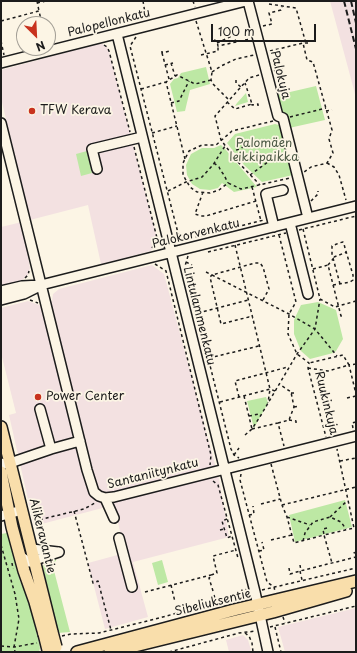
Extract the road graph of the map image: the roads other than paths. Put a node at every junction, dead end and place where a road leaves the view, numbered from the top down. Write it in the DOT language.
graph roads {
  1 [pos="247,1"];
  2 [pos="117,34"];
  3 [pos="3,60"];
  4 [pos="1,123"];
  5 [pos="142,137"];
  6 [pos="97,169"];
  7 [pos="283,190"];
  8 [pos="356,206"];
  9 [pos="308,218"];
  10 [pos="291,227"];
  11 [pos="277,231"];
  12 [pos="171,253"];
  13 [pos="41,285"];
  14 [pos="1,291"];
  15 [pos="308,294"];
  16 [pos="1,300"];
  17 [pos="40,409"];
  18 [pos="1,427"];
  19 [pos="356,436"];
  20 [pos="80,441"];
  21 [pos="51,449"];
  22 [pos="6,463"];
  23 [pos="224,469"];
  24 [pos="1,472"];
  25 [pos="102,497"];
  26 [pos="22,510"];
  27 [pos="5,515"];
  28 [pos="114,518"];
  29 [pos="119,538"];
  30 [pos="32,549"];
  31 [pos="20,556"];
  32 [pos="39,563"];
  33 [pos="356,581"];
  34 [pos="132,587"];
  35 [pos="356,588"];
  36 [pos="259,610"];
  37 [pos="51,643"];
  38 [pos="77,652"];
  39 [pos="110,652"];
  40 [pos="268,652"];
  1 -- 2 [label="street, Palopellonkatu"];
  1 -- 9 [label="street, Palokuja"];
  2 -- 3 [label="street, Palopellonkatu"];
  2 -- 5 [label="street, Lintulammenkatu"];
  4 -- 13 [label="street"];
  5 -- 6 [label="street"];
  5 -- 12 [label="street, Lintulammenkatu"];
  7 -- 11 [label="street"];
  8 -- 9 [label="street, Palokorvenkatu"];
  9 -- 10 [label="street, Palokorvenkatu"];
  10 -- 11 [label="street, Palokorvenkatu"];
  10 -- 15 [label="street"];
  11 -- 12 [label="street, Palokorvenkatu"];
  12 -- 13 [label="street, Palokorvenkatu"];
  12 -- 23 [label="street, Lintulammenkatu"];
  13 -- 14 [label="street, Palokorvenkatu"];
  13 -- 16 [label="street, Palokorvenkatu"];
  13 -- 20 [label="street, Santaniitynkatu"];
  17 -- 21 [label="street"];
  18 -- 22 [label="main road, Alikeravantie"];
  19 -- 23 [label="street, Santaniitynkatu"];
  20 -- 21 [label="street"];
  20 -- 25 [label="street, Santaniitynkatu"];
  21 -- 22 [label="street"];
  22 -- 26 [label="main road, Alikeravantie"];
  23 -- 25 [label="street, Santaniitynkatu"];
  23 -- 36 [label="street, Lintulammenkatu"];
  24 -- 27 [label="main road, Alikeravantie"];
  25 -- 28 [label="street"];
  26 -- 27 [label="street"];
  26 -- 30 [label="main road, Alikeravantie"];
  27 -- 31 [label="main road, Alikeravantie"];
  29 -- 34 [label="street"];
  30 -- 32 [label="main road, Alikeravantie"];
  30 -- 32 [label="street"];
  31 -- 32 [label="street"];
  31 -- 37 [label="main road, Alikeravantie"];
  32 -- 37 [label="main road, Alikeravantie"];
  33 -- 36 [label="main road, Sibeliuksentie"];
  35 -- 36 [label="main road, Sibeliuksentie"];
  36 -- 38 [label="main road, Sibeliuksentie"];
  36 -- 39 [label="main road, Sibeliuksentie"];
  36 -- 40 [label="street, Lintulammenkatu"];
}
